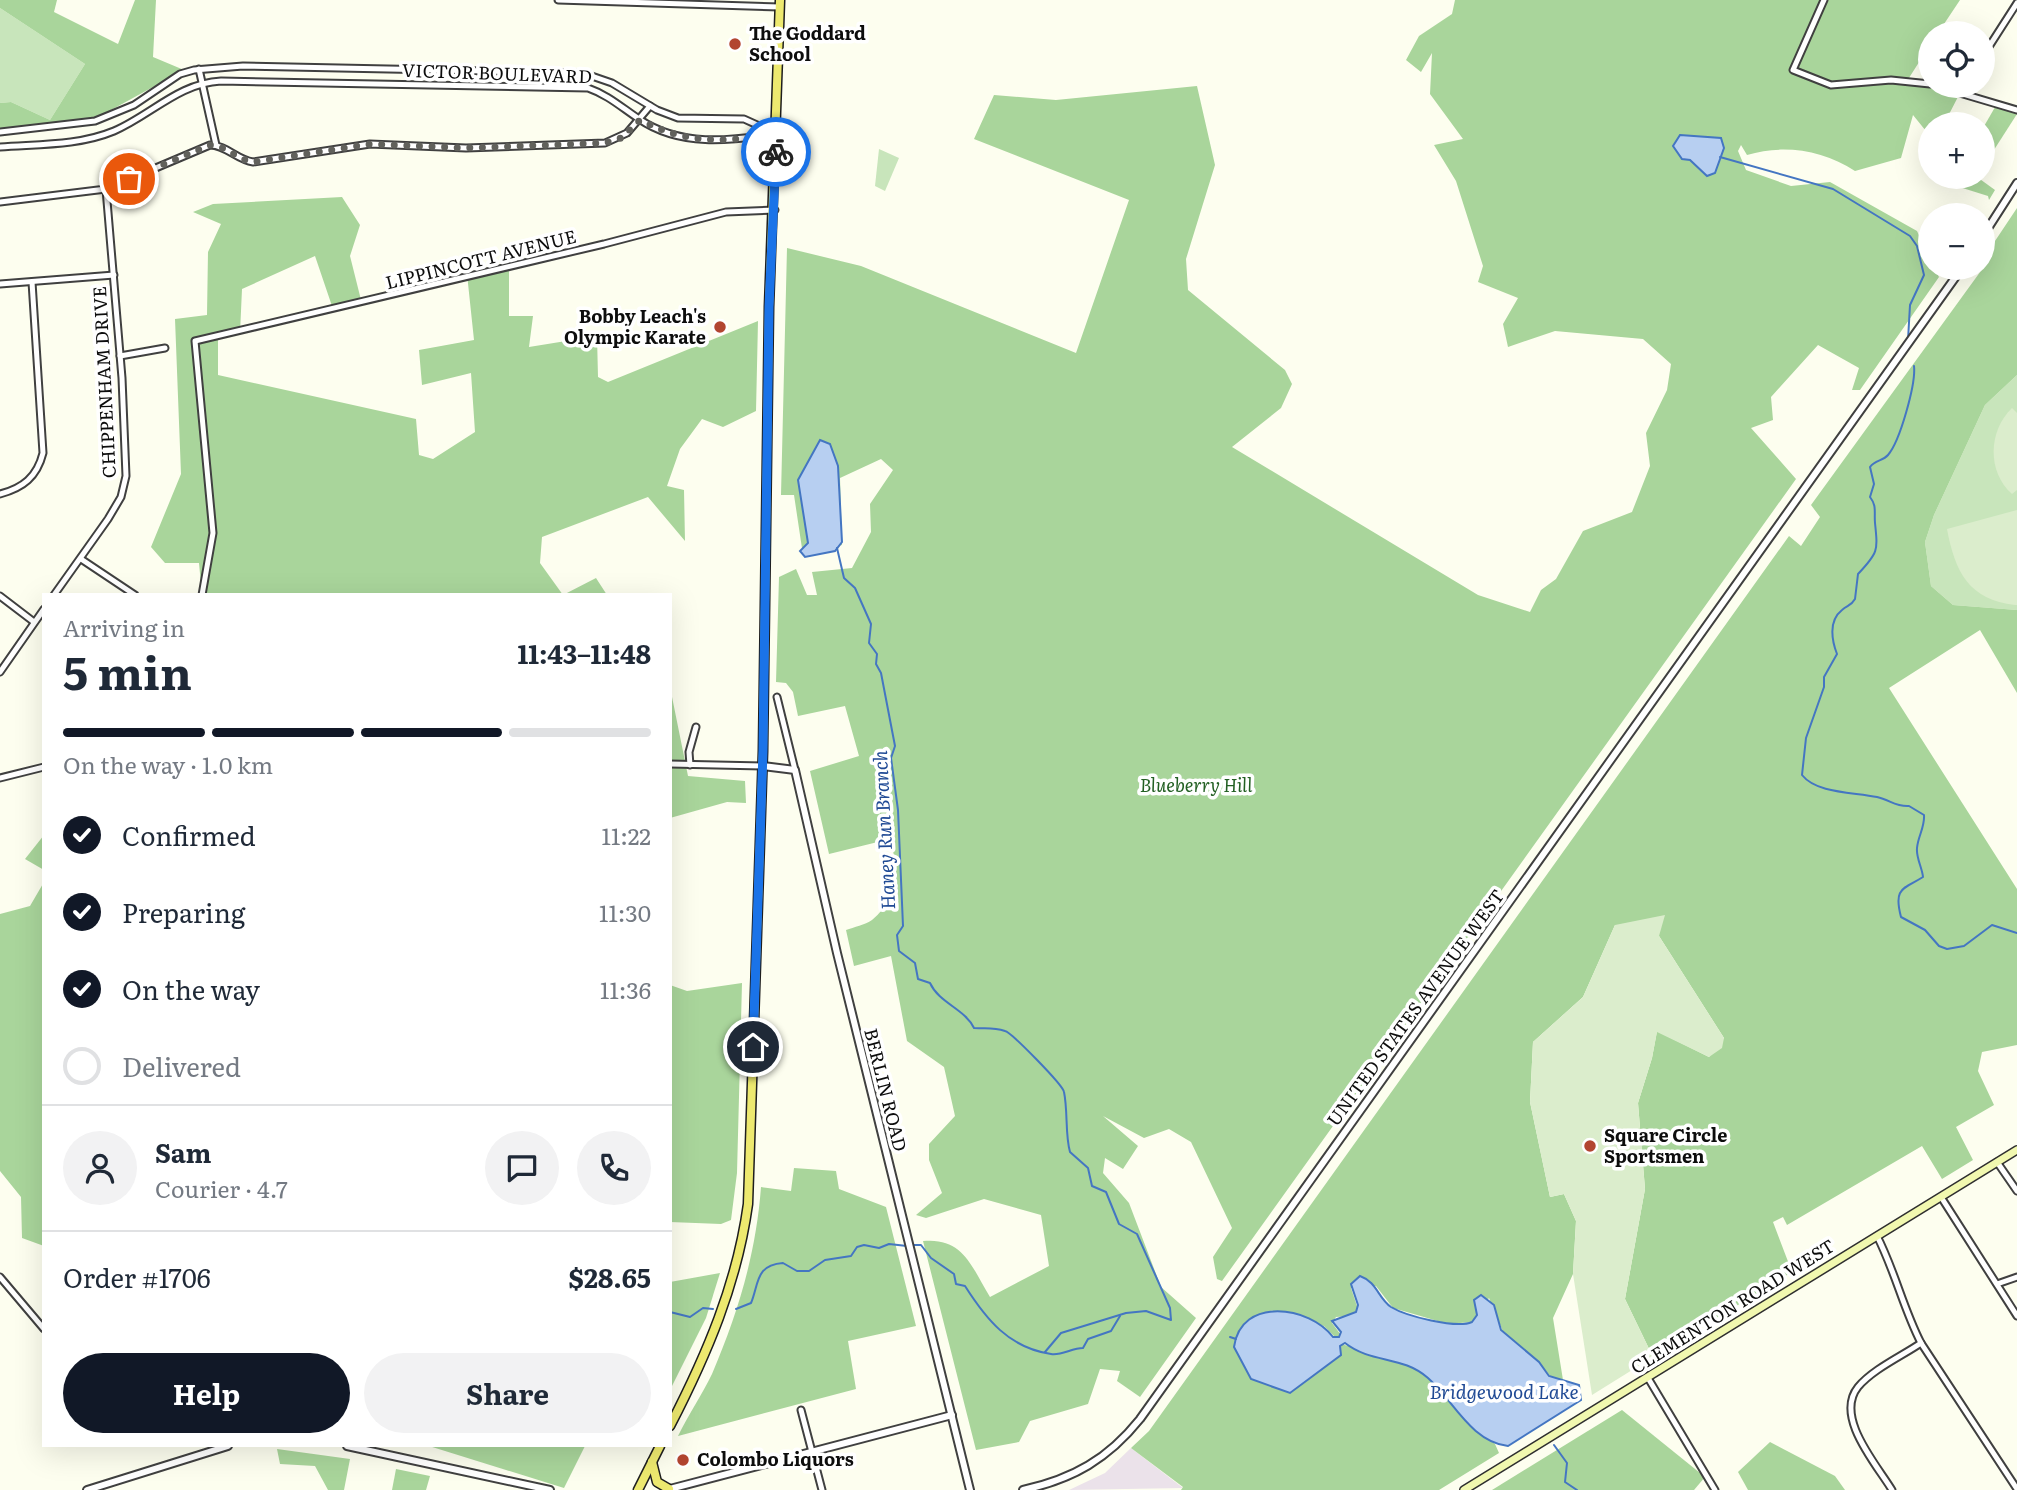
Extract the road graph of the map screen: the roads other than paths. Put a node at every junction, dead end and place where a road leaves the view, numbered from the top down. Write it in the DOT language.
graph roads {
  1 [pos="558,0"];
  2 [pos="582,0"];
  3 [pos="1824,0"];
  4 [pos="780,3"];
  5 [pos="2017,3"];
  6 [pos="1995,37"];
  7 [pos="199,69"];
  8 [pos="202,83"];
  9 [pos="1918,83"];
  10 [pos="148,94"];
  11 [pos="1986,98"];
  12 [pos="650,106"];
  13 [pos="154,109"];
  14 [pos="2017,110"];
  15 [pos="640,120"];
  16 [pos="0,132"];
  17 [pos="776,134"];
  18 [pos="216,145"];
  19 [pos="0,148"];
  20 [pos="2017,183"];
  21 [pos="106,189"];
  22 [pos="0,202"];
  23 [pos="775,210"];
  24 [pos="1995,217"];
  25 [pos="114,275"];
  26 [pos="1953,280"];
  27 [pos="32,282"];
  28 [pos="0,285"];
  29 [pos="165,348"];
  30 [pos="120,356"];
  31 [pos="0,494"];
  32 [pos="81,559"];
  33 [pos="56,593"];
  34 [pos="132,593"];
  35 [pos="202,593"];
  36 [pos="0,596"];
  37 [pos="42,612"];
  38 [pos="34,622"];
  39 [pos="0,672"];
  40 [pos="777,697"];
  41 [pos="696,727"];
  42 [pos="672,764"];
  43 [pos="690,765"];
  44 [pos="763,766"];
  45 [pos="42,768"];
  46 [pos="795,770"];
  47 [pos="0,778"];
  48 [pos="2017,1150"];
  49 [pos="1997,1162"];
  50 [pos="2017,1191"];
  51 [pos="1941,1197"];
  52 [pos="1877,1236"];
  53 [pos="0,1277"];
  54 [pos="2017,1277"];
  55 [pos="1997,1284"];
  56 [pos="2017,1316"];
  57 [pos="42,1327"];
  58 [pos="1921,1343"];
  59 [pos="1648,1378"];
  60 [pos="801,1410"];
  61 [pos="952,1415"];
  62 [pos="672,1422"];
  63 [pos="225,1447"];
  64 [pos="352,1447"];
  65 [pos="660,1447"];
  66 [pos="811,1450"];
  67 [pos="652,1462"];
  68 [pos="701,1481"];
  69 [pos="103,1488"];
  70 [pos="1042,1488"];
  71 [pos="2017,1489"];
  72 [pos="87,1490"];
  73 [pos="550,1490"];
  74 [pos="638,1490"];
  75 [pos="667,1490"];
  76 [pos="704,1490"];
  77 [pos="822,1490"];
  78 [pos="970,1490"];
  79 [pos="1023,1490"];
  80 [pos="1465,1490"];
  81 [pos="1714,1490"];
  82 [pos="1892,1490"];
  1 -- 2 [label="street"];
  2 -- 4 [label="street"];
  3 -- 9 [label="street"];
  4 -- 17 [label="main road"];
  5 -- 6 [label="street"];
  7 -- 8 [label="street"];
  7 -- 10 [label="street, VICTOR BOULEVARD"];
  7 -- 12 [label="street, VICTOR BOULEVARD"];
  8 -- 13 [label="street, VICTOR BOULEVARD"];
  8 -- 15 [label="street, VICTOR BOULEVARD"];
  8 -- 18 [label="street"];
  10 -- 13 [label="street"];
  10 -- 16 [label="street, VICTOR BOULEVARD"];
  11 -- 14 [label="street"];
  12 -- 15 [label="street"];
  12 -- 17 [label="street, VICTOR BOULEVARD"];
  13 -- 19 [label="street, VICTOR BOULEVARD"];
  15 -- 17 [label="street, VICTOR BOULEVARD"];
  15 -- 18 [label="street"];
  17 -- 23 [label="main road"];
  18 -- 21 [label="street"];
  20 -- 24 [label="street"];
  21 -- 22 [label="street"];
  21 -- 25 [label="street, CHIPPENHAM DRIVE"];
  23 -- 35 [label="street, LIPPINCOTT AVENUE"];
  23 -- 44 [label="main road"];
  25 -- 27 [label="street"];
  25 -- 30 [label="street, CHIPPENHAM DRIVE"];
  26 -- 70 [label="street, UNITED STATES AVENUE WEST"];
  27 -- 28 [label="street"];
  27 -- 31 [label="street"];
  29 -- 30 [label="street"];
  30 -- 32 [label="street, CHIPPENHAM DRIVE"];
  32 -- 33 [label="street, CHIPPENHAM DRIVE"];
  32 -- 34 [label="street"];
  36 -- 38 [label="street"];
  37 -- 38 [label="street"];
  38 -- 39 [label="street"];
  40 -- 46 [label="street, BERLIN ROAD"];
  41 -- 43 [label="street"];
  42 -- 43 [label="street"];
  43 -- 44 [label="street"];
  44 -- 46 [label="street"];
  44 -- 62 [label="main road"];
  45 -- 47 [label="street"];
  46 -- 61 [label="street, BERLIN ROAD"];
  48 -- 49 [label="main road, CLEMENTON ROAD WEST"];
  49 -- 50 [label="street"];
  49 -- 51 [label="main road, CLEMENTON ROAD WEST"];
  51 -- 52 [label="main road, CLEMENTON ROAD WEST"];
  51 -- 55 [label="street"];
  52 -- 58 [label="street"];
  52 -- 59 [label="main road, CLEMENTON ROAD WEST"];
  53 -- 57 [label="street"];
  54 -- 55 [label="street"];
  55 -- 56 [label="street"];
  58 -- 71 [label="street"];
  58 -- 82 [label="street"];
  59 -- 80 [label="main road, CLEMENTON ROAD WEST"];
  59 -- 81 [label="street"];
  60 -- 66 [label="street"];
  61 -- 66 [label="street"];
  61 -- 78 [label="street, BERLIN ROAD"];
  63 -- 69 [label="street"];
  64 -- 73 [label="street"];
  65 -- 67 [label="main road"];
  66 -- 68 [label="street"];
  66 -- 77 [label="street"];
  67 -- 74 [label="main road"];
  67 -- 75 [label="main road"];
  68 -- 75 [label="street"];
  68 -- 76 [label="street"];
  69 -- 72 [label="street"];
  70 -- 79 [label="street, UNITED STATES AVENUE WEST"];
}
